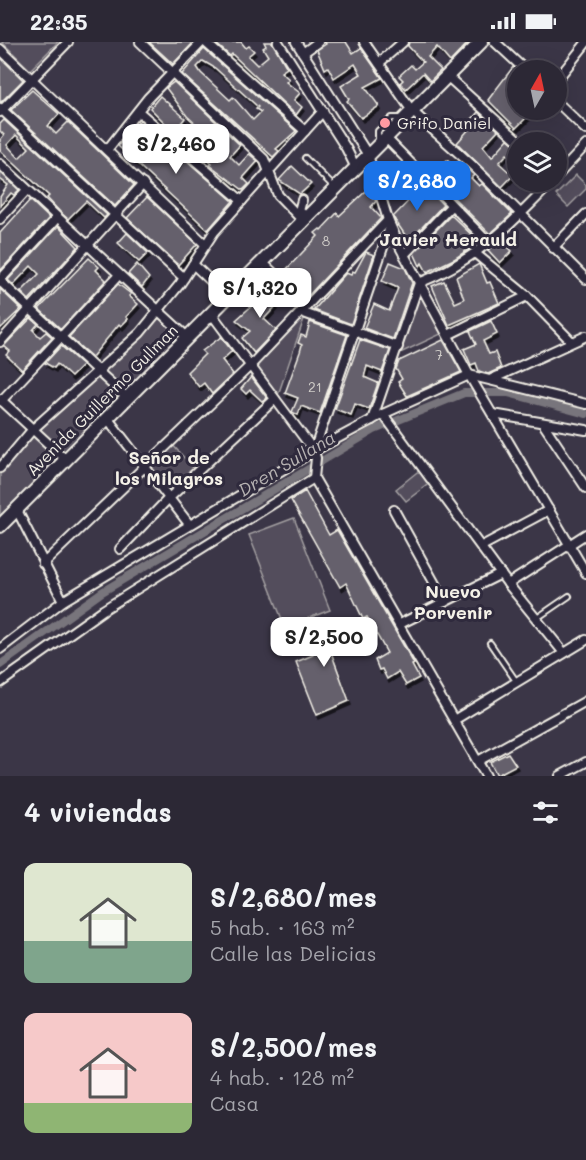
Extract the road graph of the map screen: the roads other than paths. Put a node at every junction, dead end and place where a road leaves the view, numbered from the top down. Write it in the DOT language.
graph roads {
  1 [pos="68,42"];
  2 [pos="140,42"];
  3 [pos="202,42"];
  4 [pos="278,42"];
  5 [pos="296,42"];
  6 [pos="318,42"];
  7 [pos="364,42"];
  8 [pos="403,42"];
  9 [pos="481,42"];
  10 [pos="495,42"];
  11 [pos="586,43"];
  12 [pos="0,50"];
  13 [pos="579,52"];
  14 [pos="303,53"];
  15 [pos="586,59"];
  16 [pos="514,60"];
  17 [pos="379,63"];
  18 [pos="567,67"];
  19 [pos="172,73"];
  20 [pos="447,76"];
  21 [pos="30,79"];
  22 [pos="1,110"];
  23 [pos="138,111"];
  24 [pos="323,111"];
  25 [pos="567,111"];
  26 [pos="409,115"];
  27 [pos="586,130"];
  28 [pos="305,132"];
  29 [pos="509,132"];
  30 [pos="586,145"];
  31 [pos="377,146"];
  32 [pos="107,150"];
  33 [pos="305,158"];
  34 [pos="0,164"];
  35 [pos="567,165"];
  36 [pos="356,168"];
  37 [pos="269,173"];
  38 [pos="143,184"];
  39 [pos="335,189"];
  40 [pos="27,190"];
  41 [pos="542,192"];
  42 [pos="302,200"];
  43 [pos="242,201"];
  44 [pos="451,206"];
  45 [pos="521,214"];
  46 [pos="586,214"];
  47 [pos="115,216"];
  48 [pos="57,218"];
  49 [pos="0,219"];
  50 [pos="305,219"];
  51 [pos="389,223"];
  52 [pos="489,243"];
  53 [pos="205,244"];
  54 [pos="87,247"];
  55 [pos="553,248"];
  56 [pos="476,254"];
  57 [pos="404,255"];
  58 [pos="262,262"];
  59 [pos="193,264"];
  60 [pos="118,276"];
  61 [pos="184,278"];
  62 [pos="586,279"];
  63 [pos="0,280"];
  64 [pos="419,283"];
  65 [pos="236,288"];
  66 [pos="527,296"];
  67 [pos="304,309"];
  68 [pos="30,310"];
  69 [pos="158,312"];
  70 [pos="211,314"];
  71 [pos="356,332"];
  72 [pos="448,335"];
  73 [pos="586,336"];
  74 [pos="187,338"];
  75 [pos="60,339"];
  76 [pos="0,342"];
  77 [pos="572,342"];
  78 [pos="398,347"];
  79 [pos="250,366"];
  80 [pos="96,371"];
  81 [pos="471,378"];
  82 [pos="492,379"];
  83 [pos="127,398"];
  84 [pos="275,399"];
  85 [pos="1,400"];
  86 [pos="584,402"];
  87 [pos="493,414"];
  88 [pos="384,416"];
  89 [pos="108,418"];
  90 [pos="372,420"];
  91 [pos="544,425"];
  92 [pos="32,430"];
  93 [pos="586,430"];
  94 [pos="315,455"];
  95 [pos="66,460"];
  96 [pos="2,462"];
  97 [pos="143,466"];
  98 [pos="314,477"];
  99 [pos="586,488"];
  100 [pos="168,499"];
  101 [pos="16,510"];
  102 [pos="394,510"];
  103 [pos="549,510"];
  104 [pos="189,524"];
  105 [pos="0,526"];
  106 [pos="586,534"];
  107 [pos="569,544"];
  108 [pos="482,546"];
  109 [pos="120,549"];
  110 [pos="43,564"];
  111 [pos="586,573"];
  112 [pos="501,574"];
  113 [pos="508,584"];
  114 [pos="569,596"];
  115 [pos="63,601"];
  116 [pos="445,602"];
  117 [pos="537,618"];
  118 [pos="400,624"];
  119 [pos="586,640"];
  120 [pos="490,643"];
  121 [pos="0,649"];
  122 [pos="564,654"];
  123 [pos="517,682"];
  124 [pos="0,683"];
  125 [pos="586,701"];
  126 [pos="454,720"];
  127 [pos="478,761"];
  128 [pos="586,762"];
  129 [pos="484,775"];
  130 [pos="560,776"];
  1 -- 21 [label="street"];
  2 -- 19 [label="street"];
  3 -- 19 [label="street"];
  3 -- 28 [label="street"];
  4 -- 24 [label="street"];
  5 -- 14 [label="street"];
  6 -- 14 [label="street"];
  7 -- 17 [label="street"];
  8 -- 17 [label="street"];
  9 -- 20 [label="main road, Avenida Guillermo Gullman"];
  10 -- 16 [label="street"];
  11 -- 13 [label="street"];
  12 -- 21 [label="street"];
  13 -- 15 [label="street"];
  13 -- 18 [label="street"];
  14 -- 31 [label="street"];
  17 -- 26 [label="street"];
  19 -- 23 [label="street"];
  19 -- 37 [label="street"];
  20 -- 26 [label="main road, Avenida Guillermo Gullman"];
  20 -- 29 [label="street"];
  21 -- 22 [label="street"];
  21 -- 32 [label="street"];
  22 -- 47 [label="street"];
  23 -- 32 [label="street"];
  23 -- 43 [label="street"];
  24 -- 28 [label="street"];
  24 -- 36 [label="street"];
  25 -- 27 [label="street"];
  26 -- 31 [label="main road, Avenida Guillermo Gullman"];
  26 -- 45 [label="street"];
  28 -- 37 [label="street"];
  30 -- 35 [label="street"];
  31 -- 36 [label="main road, Avenida Guillermo Gullman"];
  31 -- 44 [label="street"];
  31 -- 51 [label="street"];
  32 -- 38 [label="street"];
  33 -- 39 [label="lane"];
  34 -- 40 [label="street"];
  36 -- 39 [label="main road, Avenida Guillermo Gullman"];
  37 -- 43 [label="street"];
  37 -- 50 [label="street"];
  38 -- 47 [label="street"];
  38 -- 53 [label="street"];
  39 -- 50 [label="main road, Avenida Guillermo Gullman"];
  40 -- 48 [label="street"];
  40 -- 49 [label="street"];
  41 -- 45 [label="street"];
  42 -- 50 [label="street"];
  43 -- 53 [label="street"];
  44 -- 52 [label="street"];
  44 -- 57 [label="street"];
  45 -- 52 [label="street"];
  45 -- 55 [label="street"];
  46 -- 55 [label="street"];
  47 -- 54 [label="street"];
  47 -- 61 [label="street"];
  48 -- 54 [label="street"];
  48 -- 63 [label="street"];
  50 -- 58 [label="main road, Avenida Guillermo Gullman"];
  51 -- 57 [label="street"];
  51 -- 67 [label="street"];
  51 -- 71 [label="street"];
  52 -- 56 [label="street"];
  53 -- 59 [label="street"];
  54 -- 60 [label="street"];
  54 -- 68 [label="street"];
  55 -- 62 [label="street"];
  56 -- 64 [label="street"];
  56 -- 66 [label="street"];
  57 -- 64 [label="street"];
  58 -- 65 [label="main road, Avenida Guillermo Gullman"];
  58 -- 67 [label="street"];
  59 -- 61 [label="street"];
  59 -- 65 [label="street"];
  60 -- 69 [label="street"];
  60 -- 75 [label="street"];
  61 -- 69 [label="street"];
  63 -- 68 [label="street"];
  64 -- 72 [label="street"];
  64 -- 78 [label="street"];
  65 -- 70 [label="main road, Avenida Guillermo Gullman"];
  66 -- 72 [label="street"];
  66 -- 77 [label="street"];
  67 -- 71 [label="street"];
  67 -- 79 [label="street"];
  68 -- 75 [label="street"];
  68 -- 76 [label="street"];
  69 -- 74 [label="street"];
  69 -- 80 [label="street"];
  70 -- 74 [label="main road, Avenida Guillermo Gullman"];
  70 -- 79 [label="street"];
  71 -- 78 [label="street"];
  71 -- 94 [label="street"];
  72 -- 81 [label="street"];
  73 -- 77 [label="street"];
  74 -- 83 [label="main road, Avenida Guillermo Gullman"];
  75 -- 80 [label="street"];
  75 -- 85 [label="street"];
  77 -- 82 [label="street"];
  78 -- 90 [label="street"];
  79 -- 84 [label="street"];
  79 -- 97 [label="street"];
  80 -- 83 [label="street"];
  80 -- 92 [label="street"];
  81 -- 82 [label="street"];
  81 -- 87 [label="street"];
  81 -- 88 [label="street"];
  82 -- 86 [label="street"];
  83 -- 89 [label="main road, Avenida Guillermo Gullman"];
  84 -- 94 [label="street"];
  84 -- 100 [label="street"];
  85 -- 92 [label="street"];
  87 -- 91 [label="street"];
  87 -- 103 [label="street"];
  88 -- 90 [label="street"];
  88 -- 108 [label="street"];
  89 -- 95 [label="main road, Avenida Guillermo Gullman"];
  89 -- 97 [label="street"];
  90 -- 94 [label="street"];
  91 -- 93 [label="street"];
  91 -- 99 [label="street"];
  92 -- 95 [label="street"];
  92 -- 96 [label="street"];
  94 -- 98 [label="street"];
  94 -- 104 [label="street"];
  95 -- 101 [label="main road, Avenida Guillermo Gullman"];
  97 -- 100 [label="street"];
  97 -- 110 [label="street"];
  98 -- 118 [label="street"];
  98 -- 124 [label="street"];
  100 -- 104 [label="street"];
  100 -- 109 [label="street"];
  101 -- 105 [label="main road, Avenida Guillermo Gullman"];
  101 -- 110 [label="street"];
  102 -- 116 [label="street"];
  103 -- 107 [label="street"];
  103 -- 108 [label="street"];
  104 -- 115 [label="street"];
  106 -- 107 [label="street"];
  107 -- 111 [label="street"];
  107 -- 113 [label="street"];
  108 -- 112 [label="street"];
  110 -- 115 [label="street"];
  112 -- 113 [label="street"];
  112 -- 116 [label="street"];
  113 -- 117 [label="street"];
  114 -- 117 [label="lane"];
  115 -- 121 [label="street"];
  116 -- 118 [label="street"];
  117 -- 122 [label="street"];
  118 -- 126 [label="street"];
  119 -- 122 [label="street"];
  120 -- 123 [label="lane"];
  122 -- 123 [label="street"];
  123 -- 126 [label="street"];
  125 -- 127 [label="street"];
  126 -- 127 [label="street"];
  127 -- 129 [label="street"];
  128 -- 130 [label="street"];
}
